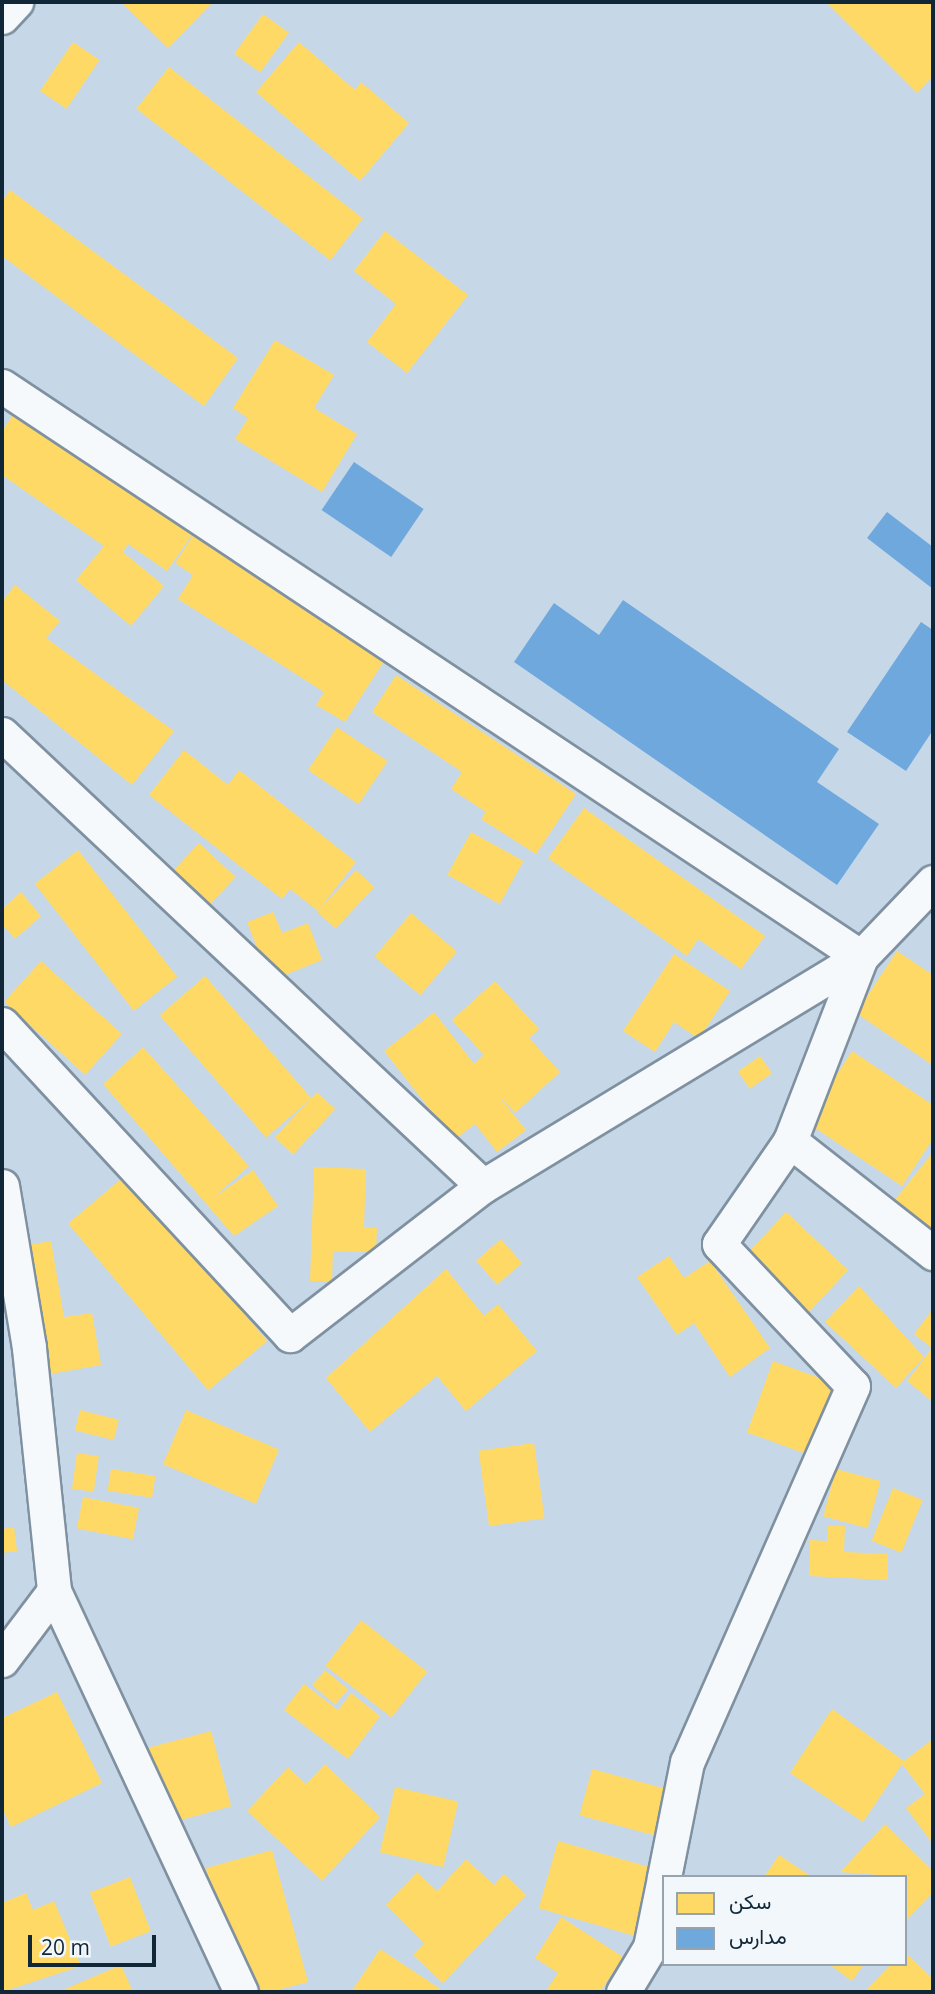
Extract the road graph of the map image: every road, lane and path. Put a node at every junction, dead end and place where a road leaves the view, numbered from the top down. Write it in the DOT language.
graph roads {
  1 [pos="16,2"];
  2 [pos="2,17"];
  3 [pos="2,386"];
  4 [pos="2,734"];
  5 [pos="933,882"];
  6 [pos="922,915"];
  7 [pos="861,957"];
  8 [pos="2,1024"];
  9 [pos="790,1141"];
  10 [pos="2,1186"];
  11 [pos="483,1186"];
  12 [pos="933,1253"];
  13 [pos="54,1591"];
  14 [pos="2,1660"];
  15 [pos="664,1875"];
  16 [pos="662,1887"];
  17 [pos="241,1992"];
  18 [pos="623,1992"];
  1 -- 2 [label="street"];
  3 -- 7 [label="street"];
  4 -- 11 [label="street"];
  5 -- 6 [label="street"];
  6 -- 7 [label="street"];
  7 -- 9 [label="street"];
  7 -- 11 [label="street"];
  8 -- 11 [label="street"];
  9 -- 12 [label="street"];
  9 -- 15 [label="street"];
  10 -- 13 [label="street"];
  13 -- 14 [label="street"];
  13 -- 17 [label="street"];
  16 -- 18 [label="street"];
}
